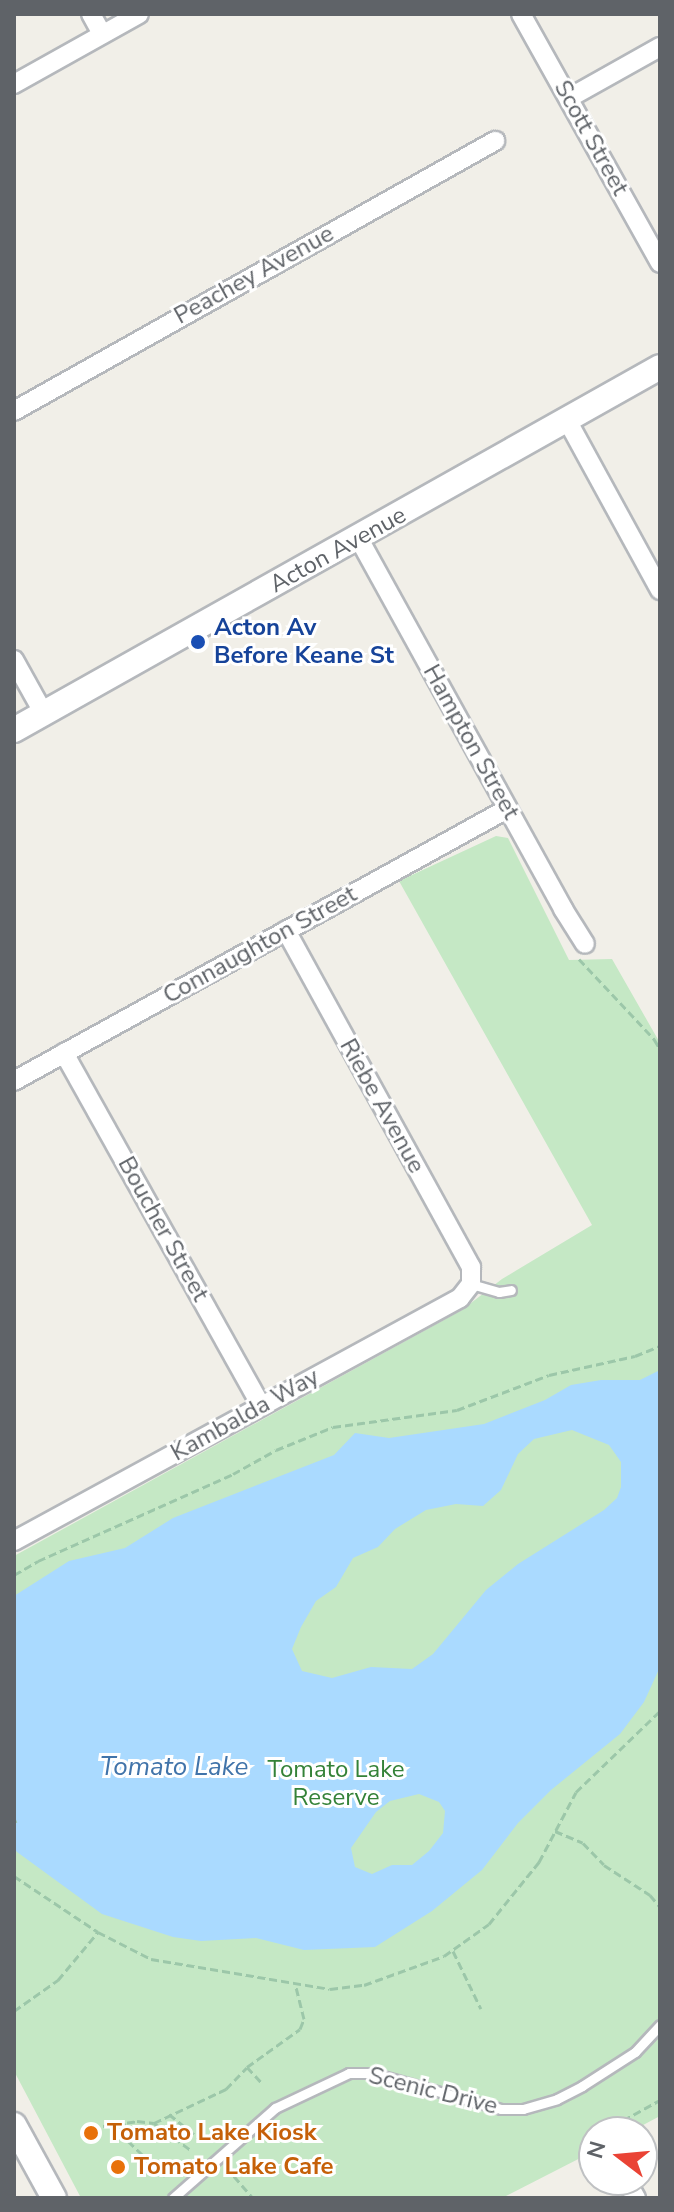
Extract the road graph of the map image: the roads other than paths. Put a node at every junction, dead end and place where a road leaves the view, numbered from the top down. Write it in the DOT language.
graph roads {
  1 [pos="91,14"];
  2 [pos="139,14"];
  3 [pos="521,14"];
  4 [pos="102,34"];
  5 [pos="660,47"];
  6 [pos="14,84"];
  7 [pos="569,98"];
  8 [pos="495,141"];
  9 [pos="660,263"];
  10 [pos="660,367"];
  11 [pos="14,411"];
  12 [pos="567,420"];
  13 [pos="359,539"];
  14 [pos="660,590"];
  15 [pos="14,660"];
  16 [pos="44,714"];
  17 [pos="14,730"];
  18 [pos="507,809"];
  19 [pos="286,931"];
  20 [pos="585,944"];
  21 [pos="64,1053"];
  22 [pos="14,1081"];
  23 [pos="471,1284"];
  24 [pos="511,1290"];
  25 [pos="261,1406"];
  26 [pos="14,1541"];
  27 [pos="660,2025"];
  28 [pos="18,2141"];
  29 [pos="53,2194"];
  30 [pos="173,2198"];
  1 -- 4 [label="street"];
  2 -- 4 [label="street"];
  3 -- 7 [label="street, Scott Street"];
  4 -- 6 [label="street"];
  5 -- 7 [label="street"];
  7 -- 9 [label="street, Scott Street"];
  8 -- 11 [label="street, Peachey Avenue"];
  10 -- 12 [label="street, Acton Avenue"];
  12 -- 13 [label="street, Acton Avenue"];
  12 -- 14 [label="street"];
  13 -- 16 [label="street, Acton Avenue"];
  13 -- 18 [label="street, Hampton Street"];
  15 -- 16 [label="street"];
  16 -- 17 [label="street, Acton Avenue"];
  18 -- 19 [label="street, Connaughton Street"];
  18 -- 20 [label="street, Hampton Street"];
  19 -- 21 [label="street, Connaughton Street"];
  19 -- 23 [label="street, Riebe Avenue"];
  21 -- 22 [label="street, Connaughton Street"];
  21 -- 25 [label="street, Boucher Street"];
  23 -- 24 [label="lane"];
  23 -- 25 [label="street, Kambalda Way"];
  25 -- 26 [label="street, Kambalda Way"];
  27 -- 30 [label="lane, Scenic Drive"];
  28 -- 29 [label="street"];
}
